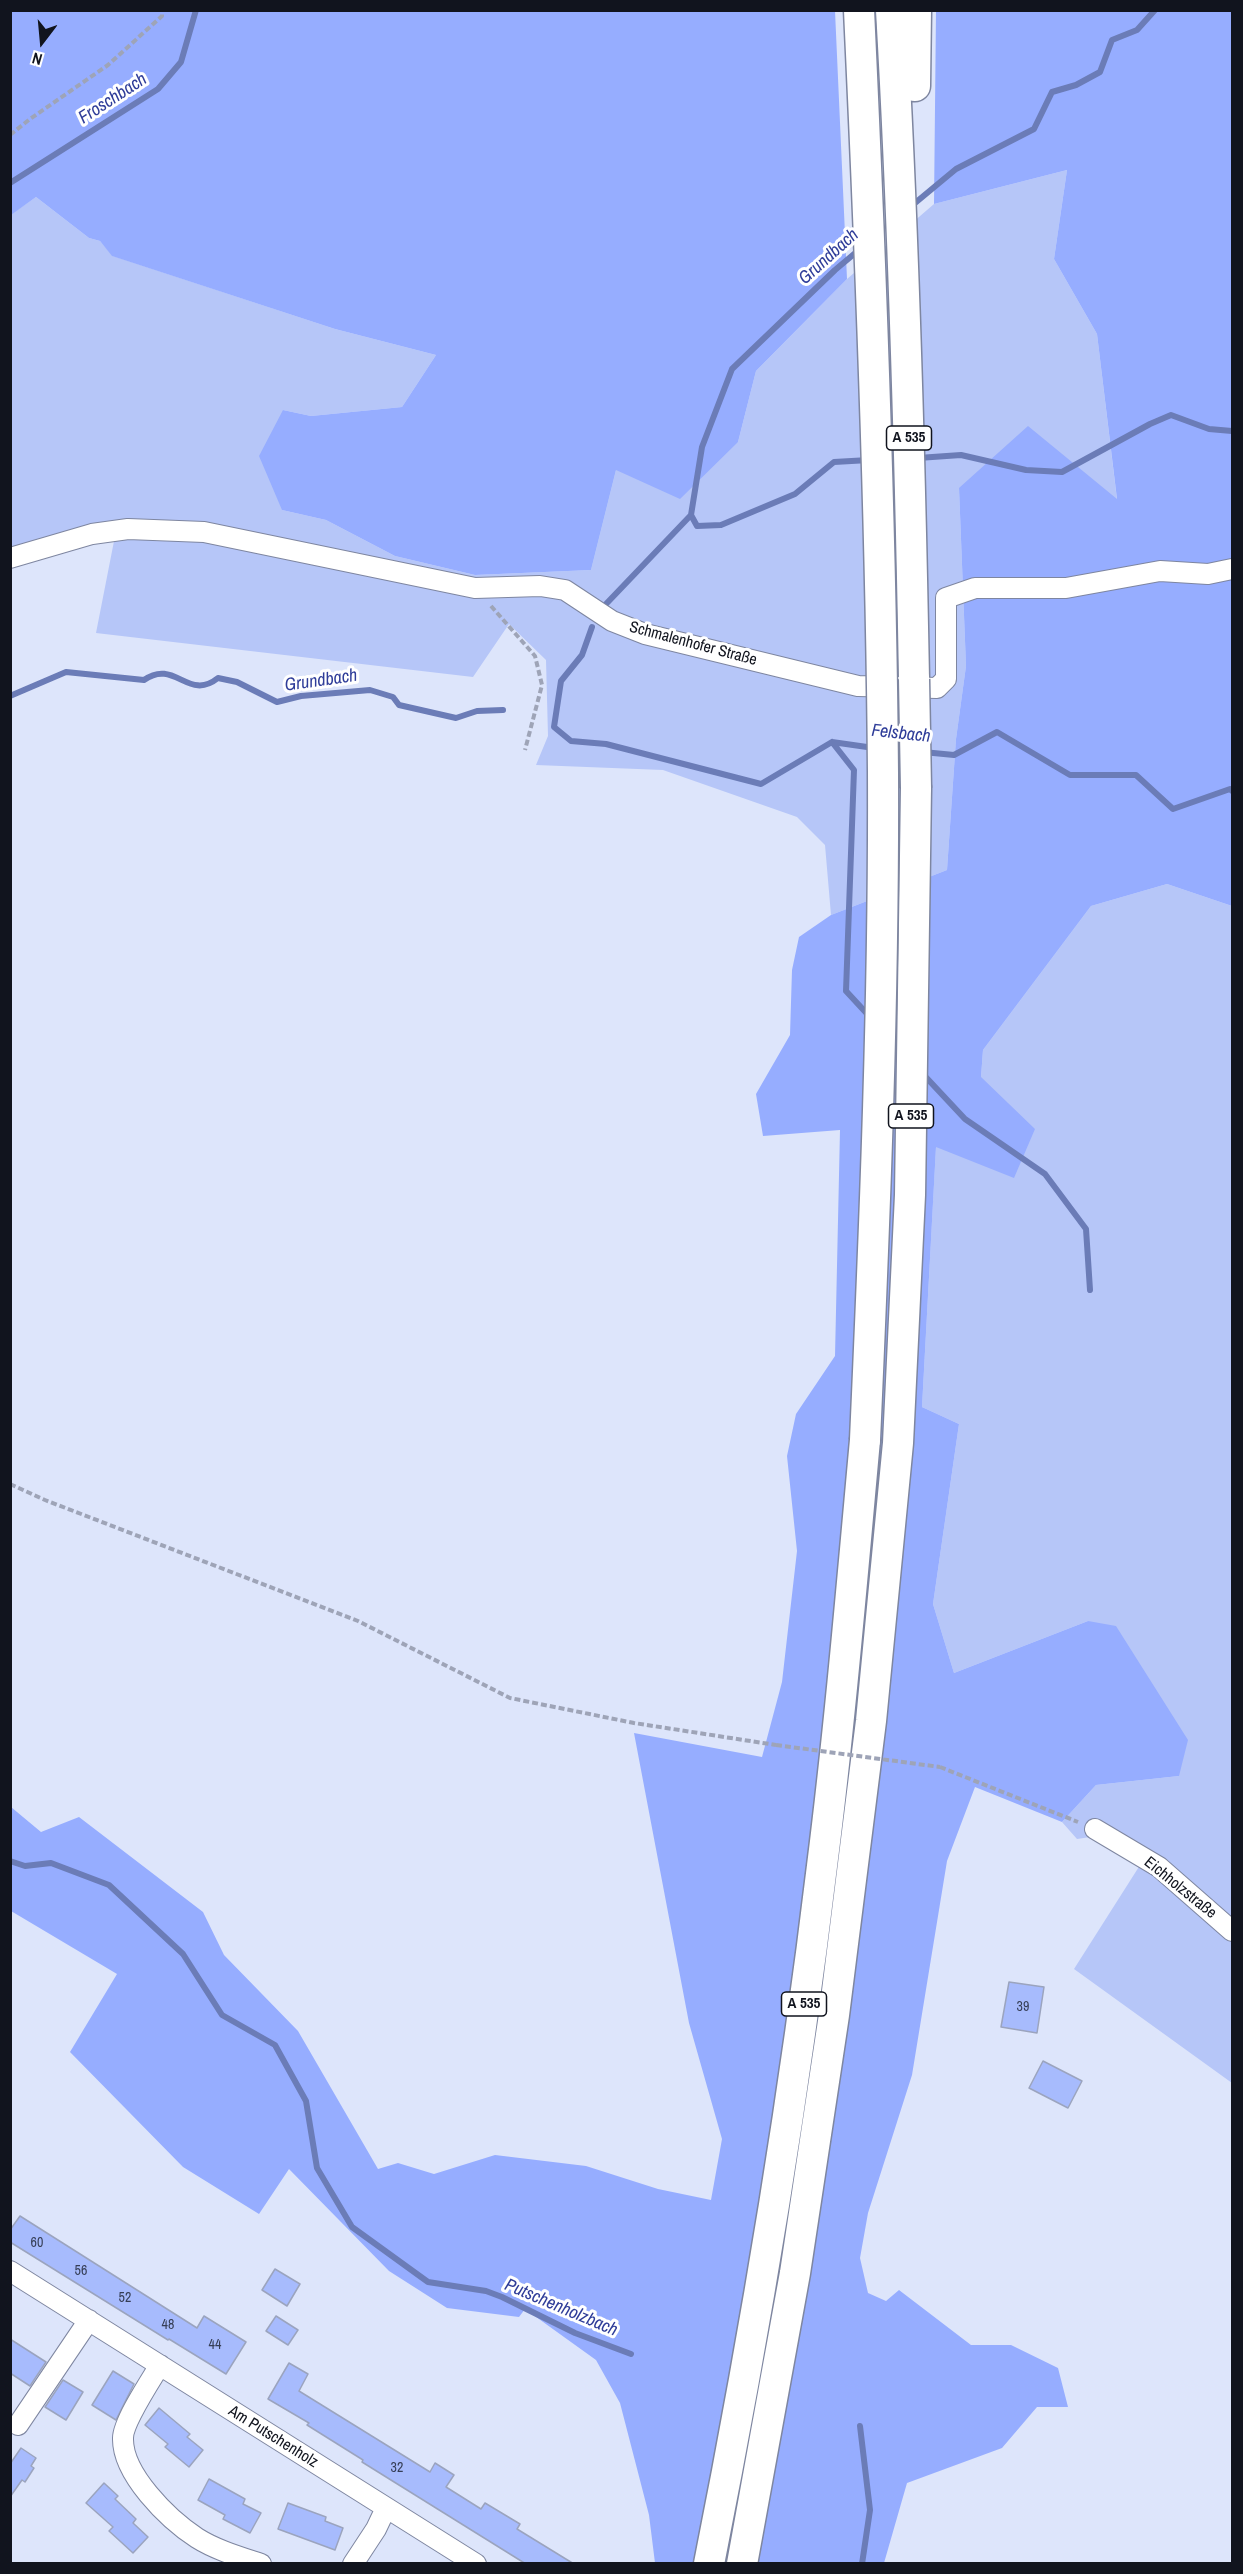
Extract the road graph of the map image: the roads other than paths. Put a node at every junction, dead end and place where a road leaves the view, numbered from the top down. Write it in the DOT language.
graph roads {
  1 [pos="859,10"];
  2 [pos="891,10"];
  3 [pos="916,10"];
  4 [pos="901,198"];
  5 [pos="10,558"];
  6 [pos="1233,569"];
  7 [pos="1095,1829"];
  8 [pos="1233,1931"];
  9 [pos="10,2271"];
  10 [pos="89,2320"];
  11 [pos="160,2365"];
  12 [pos="18,2425"];
  13 [pos="386,2508"];
  14 [pos="261,2564"];
  15 [pos="353,2564"];
  16 [pos="476,2564"];
  17 [pos="709,2564"];
  18 [pos="742,2564"];
  1 -- 17 [label="highway, A 535, bridge"];
  2 -- 4 [label="highway, A 535"];
  3 -- 4 [label="highway"];
  4 -- 18 [label="highway, A 535, bridge"];
  5 -- 6 [label="street, Schmalenhofer Straße"];
  7 -- 8 [label="street, Eichholzstraße"];
  9 -- 10 [label="street, Am Putschenholz"];
  10 -- 11 [label="street, Am Putschenholz"];
  10 -- 12 [label="street"];
  11 -- 13 [label="street, Am Putschenholz"];
  11 -- 14 [label="street"];
  13 -- 15 [label="street"];
  13 -- 16 [label="street, Am Putschenholz"];
}
